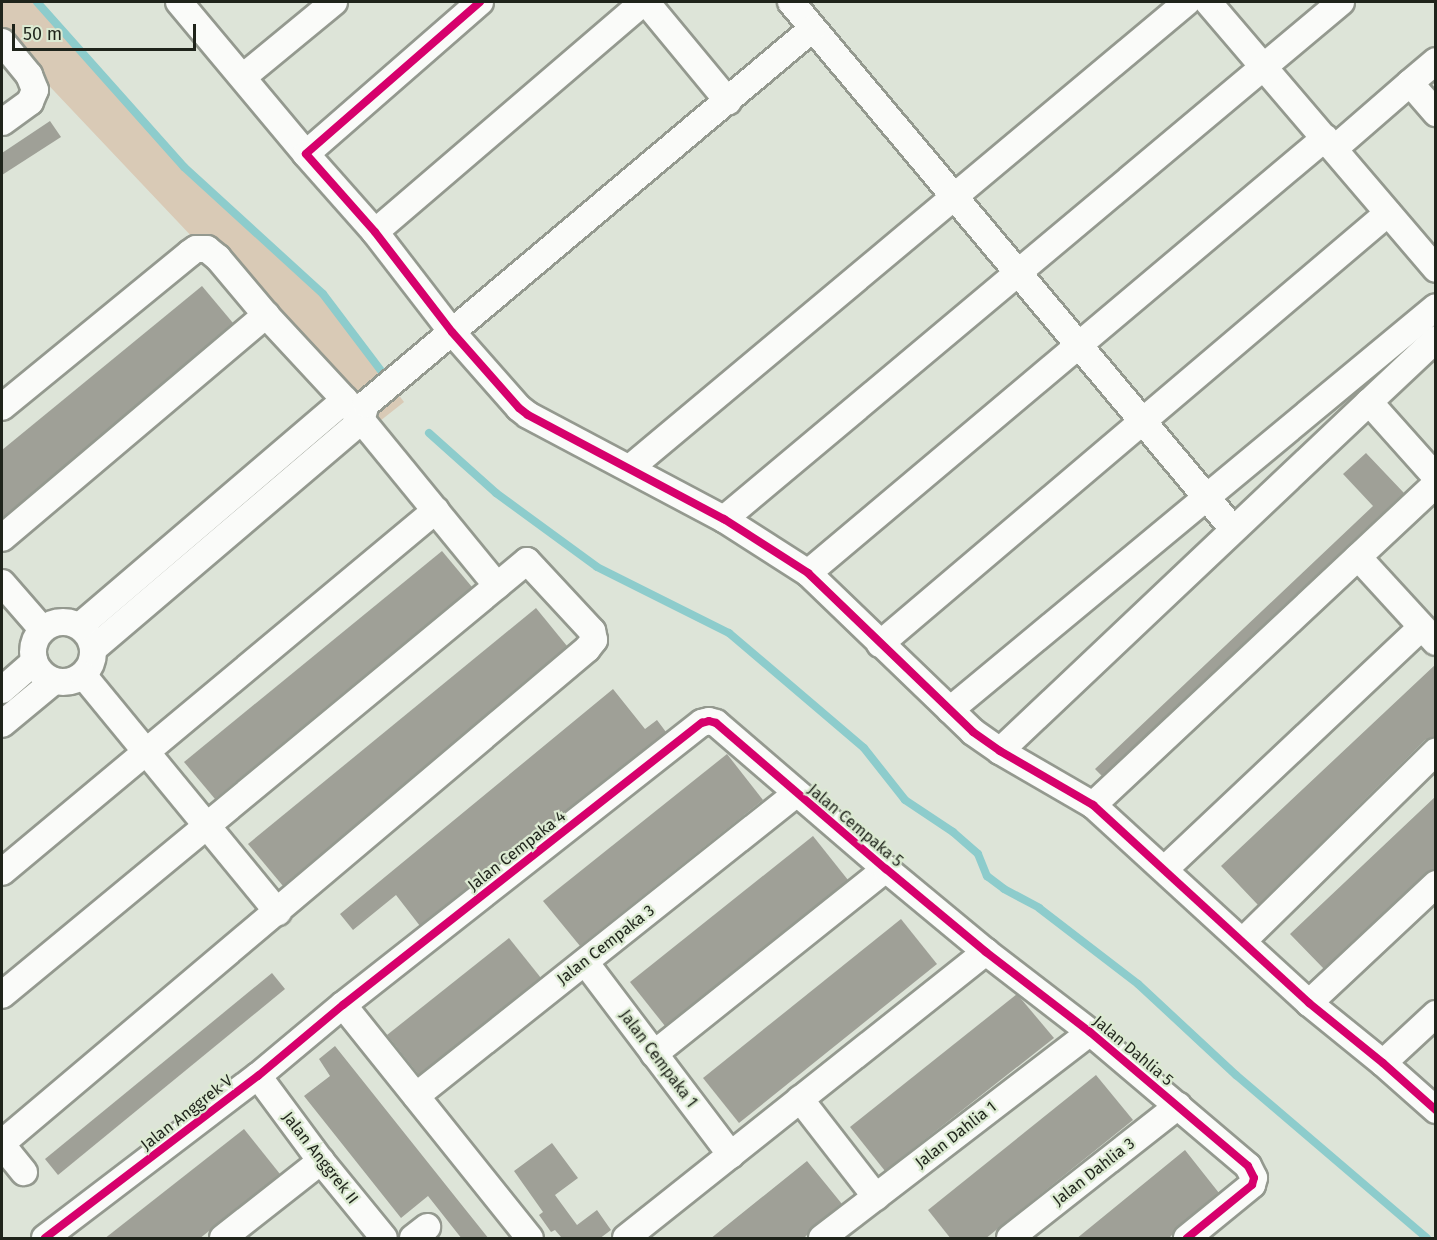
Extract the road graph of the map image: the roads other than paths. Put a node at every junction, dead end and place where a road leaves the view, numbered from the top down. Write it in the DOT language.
graph roads {
  1 [pos="181,2"];
  2 [pos="334,2"];
  3 [pos="480,2"];
  4 [pos="644,2"];
  5 [pos="791,2"];
  6 [pos="1187,2"];
  7 [pos="1208,2"];
  8 [pos="1341,2"];
  9 [pos="812,29"];
  10 [pos="2,42"];
  11 [pos="1436,61"];
  12 [pos="1264,66"];
  13 [pos="243,77"];
  14 [pos="1410,83"];
  15 [pos="728,101"];
  16 [pos="1436,113"];
  17 [pos="2,122"];
  18 [pos="1330,144"];
  19 [pos="306,154"];
  20 [pos="954,196"];
  21 [pos="1388,213"];
  22 [pos="375,232"];
  23 [pos="1436,269"];
  24 [pos="1017,271"];
  25 [pos="1436,307"];
  26 [pos="266,315"];
  27 [pos="452,332"];
  28 [pos="1436,339"];
  29 [pos="1078,344"];
  30 [pos="1369,402"];
  31 [pos="2,406"];
  32 [pos="357,408"];
  33 [pos="1142,421"];
  34 [pos="630,468"];
  35 [pos="1436,477"];
  36 [pos="1436,484"];
  37 [pos="1207,498"];
  38 [pos="436,510"];
  39 [pos="724,519"];
  40 [pos="1233,529"];
  41 [pos="2,538"];
  42 [pos="1358,557"];
  43 [pos="808,573"];
  44 [pos="2,583"];
  45 [pos="497,586"];
  46 [pos="80,626"];
  47 [pos="42,629"];
  48 [pos="1428,635"];
  49 [pos="880,644"];
  50 [pos="93,649"];
  51 [pos="34,662"];
  52 [pos="83,675"];
  53 [pos="54,681"];
  54 [pos="2,690"];
  55 [pos="950,710"];
  56 [pos="709,721"];
  57 [pos="2,724"];
  58 [pos="144,751"];
  59 [pos="1000,751"];
  60 [pos="1436,751"];
  61 [pos="796,794"];
  62 [pos="1093,805"];
  63 [pos="207,825"];
  64 [pos="886,869"];
  65 [pos="1165,869"];
  66 [pos="2,872"];
  67 [pos="1436,884"];
  68 [pos="278,912"];
  69 [pos="1244,940"];
  70 [pos="986,952"];
  71 [pos="585,962"];
  72 [pos="2,995"];
  73 [pos="1309,1003"];
  74 [pos="343,1005"];
  75 [pos="1436,1014"];
  76 [pos="1089,1032"];
  77 [pos="654,1053"];
  78 [pos="1383,1063"];
  79 [pos="258,1076"];
  80 [pos="416,1095"];
  81 [pos="800,1100"];
  82 [pos="1178,1106"];
  83 [pos="1436,1110"];
  84 [pos="2,1144"];
  85 [pos="731,1155"];
  86 [pos="321,1161"];
  87 [pos="24,1172"];
  88 [pos="876,1197"];
  89 [pos="45,1239"];
  90 [pos="223,1239"];
  91 [pos="384,1239"];
  92 [pos="530,1239"];
  93 [pos="626,1239"];
  94 [pos="822,1239"];
  95 [pos="1010,1239"];
  96 [pos="1187,1239"];
  1 -- 13 [label="street"];
  2 -- 13 [label="street"];
  3 -- 19 [label="street"];
  4 -- 15 [label="street"];
  4 -- 22 [label="street"];
  5 -- 9 [label="street"];
  6 -- 20 [label="street"];
  7 -- 12 [label="street"];
  8 -- 12 [label="street"];
  9 -- 15 [label="street"];
  9 -- 20 [label="street"];
  10 -- 17 [label="street"];
  11 -- 14 [label="street"];
  12 -- 18 [label="street"];
  12 -- 24 [label="street"];
  13 -- 19 [label="street"];
  14 -- 16 [label="street"];
  14 -- 18 [label="street"];
  15 -- 27 [label="street"];
  18 -- 21 [label="street"];
  18 -- 29 [label="street"];
  19 -- 22 [label="street"];
  20 -- 24 [label="street"];
  20 -- 34 [label="street"];
  21 -- 23 [label="street"];
  21 -- 33 [label="street"];
  22 -- 27 [label="street"];
  24 -- 29 [label="street"];
  24 -- 39 [label="street"];
  25 -- 37 [label="street"];
  26 -- 31 [label="street"];
  26 -- 32 [label="street"];
  26 -- 41 [label="street"];
  27 -- 32 [label="street"];
  27 -- 34 [label="street"];
  28 -- 30 [label="street"];
  29 -- 33 [label="street"];
  29 -- 43 [label="street"];
  30 -- 35 [label="street"];
  30 -- 40 [label="street"];
  32 -- 38 [label="street"];
  32 -- 46 [label="street"];
  32 -- 50 [label="street"];
  33 -- 37 [label="street"];
  33 -- 49 [label="street"];
  34 -- 39 [label="street"];
  36 -- 42 [label="street"];
  37 -- 40 [label="street"];
  37 -- 55 [label="street"];
  38 -- 45 [label="street"];
  38 -- 58 [label="street"];
  39 -- 43 [label="street"];
  40 -- 59 [label="street"];
  42 -- 48 [label="street"];
  42 -- 62 [label="street"];
  43 -- 49 [label="street"];
  44 -- 47 [label="street"];
  45 -- 63 [label="street"];
  45 -- 68 [label="street"];
  46 -- 47 [label="street"];
  46 -- 50 [label="street"];
  47 -- 51 [label="street"];
  48 -- 65 [label="street"];
  49 -- 55 [label="street"];
  50 -- 52 [label="street"];
  51 -- 53 [label="street"];
  51 -- 54 [label="street"];
  52 -- 53 [label="street"];
  52 -- 58 [label="street"];
  53 -- 57 [label="street"];
  55 -- 59 [label="street"];
  56 -- 61 [label="street, Jalan Cempaka 5"];
  56 -- 74 [label="street, Jalan Cempaka 4"];
  58 -- 63 [label="street"];
  58 -- 66 [label="street"];
  59 -- 62 [label="street"];
  60 -- 69 [label="street"];
  61 -- 64 [label="street, Jalan Cempaka 5"];
  61 -- 71 [label="street, Jalan Cempaka 3"];
  62 -- 65 [label="street"];
  63 -- 68 [label="street"];
  63 -- 72 [label="street"];
  64 -- 70 [label="street, Jalan Cempaka 5"];
  64 -- 77 [label="street"];
  65 -- 69 [label="street"];
  67 -- 73 [label="street"];
  68 -- 84 [label="street"];
  69 -- 73 [label="street"];
  70 -- 76 [label="street, Jalan Dahlia 5"];
  70 -- 81 [label="street"];
  71 -- 77 [label="street, Jalan Cempaka 1"];
  71 -- 80 [label="street, Jalan Cempaka 3"];
  73 -- 78 [label="street"];
  74 -- 79 [label="street, Jalan Anggrek V"];
  74 -- 80 [label="street"];
  75 -- 78 [label="street"];
  76 -- 82 [label="street, Jalan Dahlia 5"];
  76 -- 88 [label="street, Jalan Dahlia 1"];
  77 -- 85 [label="street, Jalan Cempaka 1"];
  78 -- 83 [label="street"];
  79 -- 86 [label="street, Jalan Anggrek II"];
  79 -- 89 [label="street, Jalan Anggrek V"];
  80 -- 92 [label="street"];
  81 -- 85 [label="street"];
  81 -- 88 [label="street"];
  82 -- 95 [label="street, Jalan Dahlia 3"];
  82 -- 96 [label="street, Jalan Dahlia 5"];
  84 -- 87 [label="street"];
  85 -- 93 [label="street"];
  86 -- 90 [label="street"];
  86 -- 91 [label="street, Jalan Anggrek II"];
  88 -- 94 [label="street, Jalan Dahlia 1"];
}
